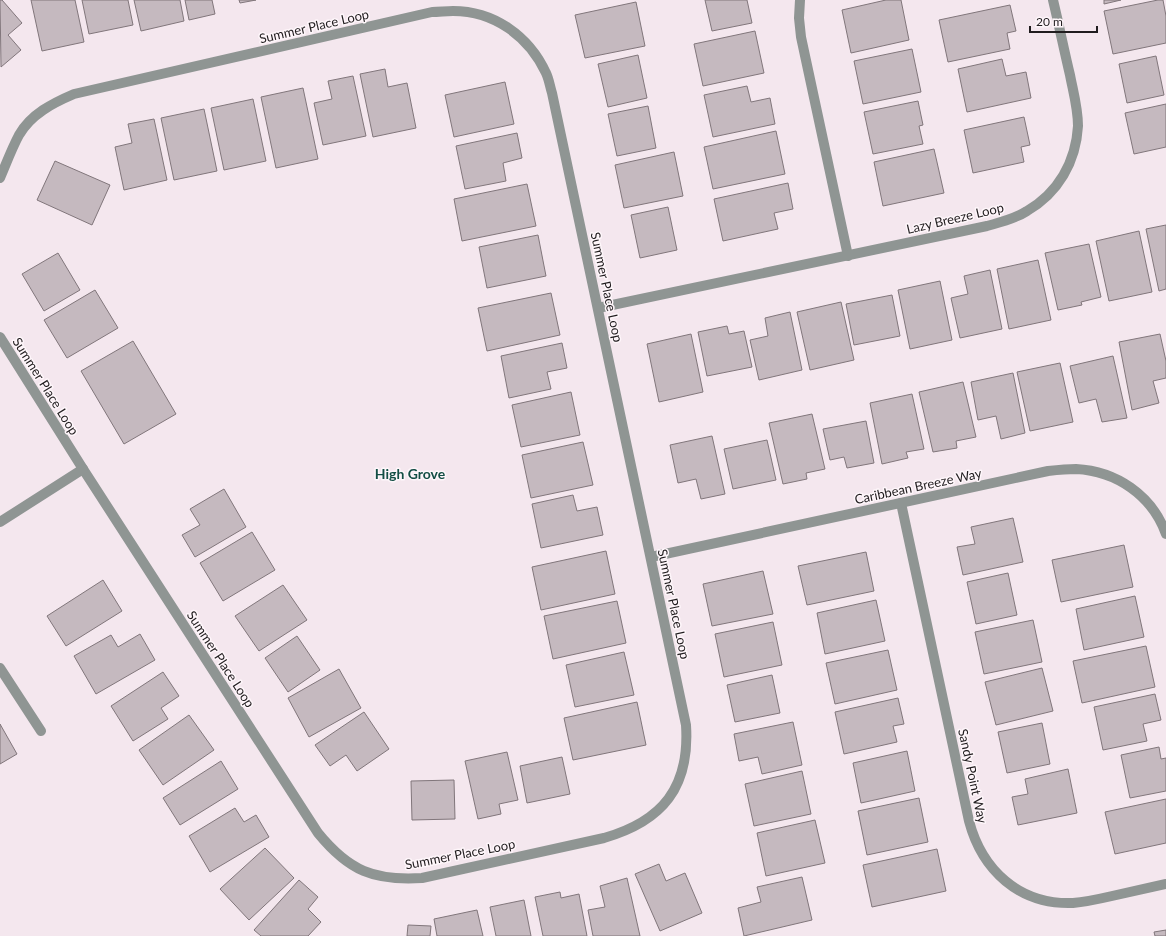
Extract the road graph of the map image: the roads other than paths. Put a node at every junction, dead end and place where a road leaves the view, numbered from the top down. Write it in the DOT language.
graph roads {
  1 [pos="800,0"];
  2 [pos="1054,0"];
  3 [pos="0,178"];
  4 [pos="848,256"];
  5 [pos="598,308"];
  6 [pos="0,337"];
  7 [pos="83,469"];
  8 [pos="901,503"];
  9 [pos="0,522"];
  10 [pos="1166,534"];
  11 [pos="651,556"];
  12 [pos="0,668"];
  13 [pos="41,731"];
  14 [pos="1166,884"];
  1 -- 4 [label="street"];
  2 -- 4 [label="street, Lazy Breeze Loop"];
  3 -- 5 [label="street, Summer Place Loop"];
  4 -- 5 [label="street, Lazy Breeze Loop"];
  5 -- 11 [label="street, Summer Place Loop"];
  6 -- 7 [label="street, Summer Place Loop"];
  7 -- 9 [label="street"];
  7 -- 11 [label="street, Summer Place Loop"];
  8 -- 10 [label="street, Caribbean Breeze Way"];
  8 -- 11 [label="street, Caribbean Breeze Way"];
  8 -- 14 [label="street, Sandy Point Way"];
  12 -- 13 [label="street"];
}
